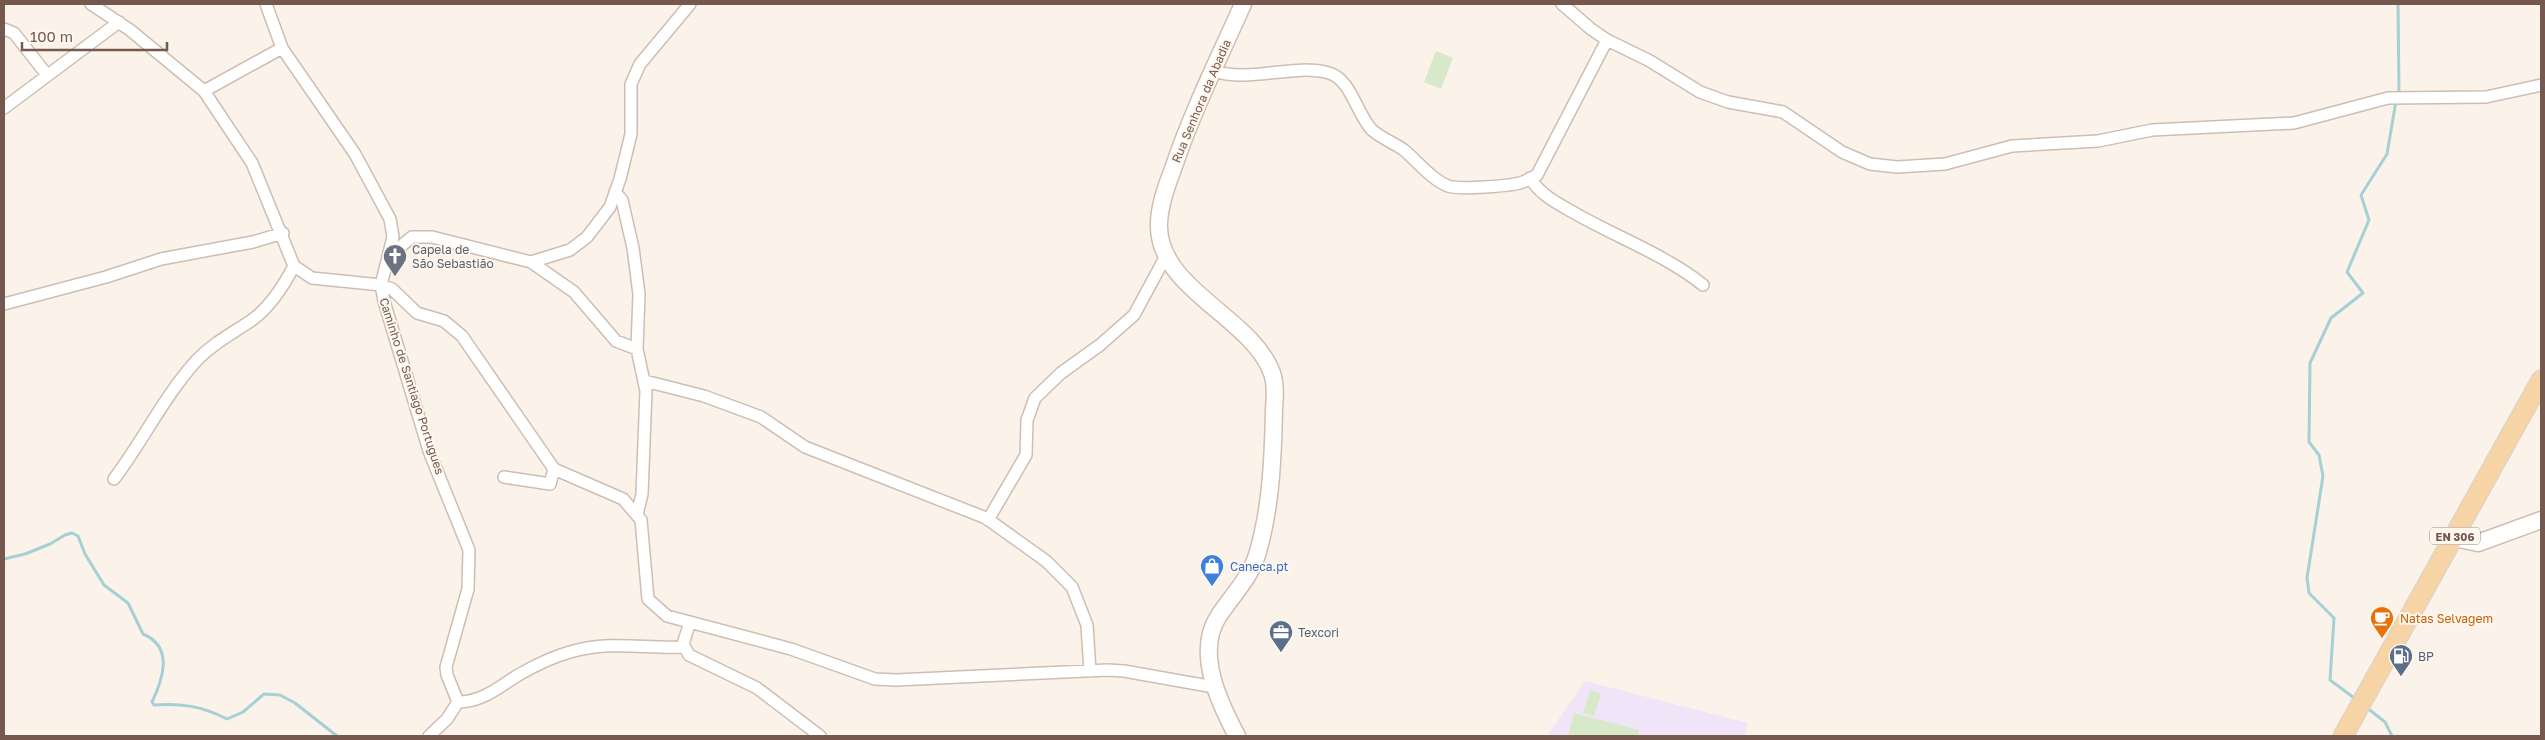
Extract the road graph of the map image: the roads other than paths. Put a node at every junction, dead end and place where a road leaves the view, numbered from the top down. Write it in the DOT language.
graph roads {
  1 [pos="91,4"];
  2 [pos="266,4"];
  3 [pos="690,4"];
  4 [pos="1243,4"];
  5 [pos="1562,4"];
  6 [pos="119,22"];
  7 [pos="4,29"];
  8 [pos="1607,40"];
  9 [pos="282,48"];
  10 [pos="1213,71"];
  11 [pos="47,75"];
  12 [pos="2541,85"];
  13 [pos="204,91"];
  14 [pos="4,108"];
  15 [pos="1530,178"];
  16 [pos="615,192"];
  17 [pos="390,219"];
  18 [pos="283,233"];
  19 [pos="412,237"];
  20 [pos="389,256"];
  21 [pos="1166,256"];
  22 [pos="530,262"];
  23 [pos="294,266"];
  24 [pos="381,285"];
  25 [pos="1703,285"];
  26 [pos="4,304"];
  27 [pos="636,349"];
  28 [pos="2541,380"];
  29 [pos="644,381"];
  30 [pos="554,469"];
  31 [pos="504,477"];
  32 [pos="114,479"];
  33 [pos="636,515"];
  34 [pos="988,520"];
  35 [pos="2541,520"];
  36 [pos="2454,538"];
  37 [pos="690,622"];
  38 [pos="684,647"];
  39 [pos="1090,671"];
  40 [pos="1214,687"];
  41 [pos="458,702"];
  42 [pos="429,736"];
  43 [pos="820,736"];
  44 [pos="1237,736"];
  45 [pos="2343,736"];
  1 -- 6 [label="street"];
  2 -- 9 [label="street"];
  3 -- 16 [label="street"];
  4 -- 10 [label="main road, Rua Senhora da Abadia"];
  5 -- 8 [label="street"];
  6 -- 11 [label="street"];
  6 -- 13 [label="street"];
  7 -- 11 [label="street"];
  8 -- 12 [label="street"];
  8 -- 15 [label="street"];
  9 -- 13 [label="street"];
  9 -- 17 [label="street"];
  10 -- 15 [label="street"];
  10 -- 21 [label="main road, Rua Senhora da Abadia"];
  11 -- 14 [label="street"];
  13 -- 18 [label="street"];
  15 -- 25 [label="street"];
  16 -- 22 [label="street"];
  16 -- 27 [label="street"];
  17 -- 19 [label="street"];
  17 -- 20 [label="street"];
  18 -- 23 [label="street"];
  18 -- 26 [label="street"];
  19 -- 20 [label="street"];
  19 -- 22 [label="street"];
  20 -- 24 [label="street"];
  21 -- 34 [label="street"];
  21 -- 40 [label="main road, Rua Senhora da Abadia"];
  22 -- 27 [label="street"];
  23 -- 24 [label="street"];
  23 -- 32 [label="street"];
  24 -- 30 [label="street"];
  24 -- 41 [label="street, Caminho de Santiago Portugues"];
  27 -- 29 [label="street"];
  28 -- 36 [label="main road, EN 306"];
  29 -- 33 [label="street"];
  29 -- 34 [label="street"];
  30 -- 31 [label="street"];
  30 -- 33 [label="street"];
  33 -- 37 [label="street"];
  34 -- 39 [label="street"];
  35 -- 36 [label="main road"];
  36 -- 45 [label="main road, EN 306"];
  37 -- 38 [label="street"];
  37 -- 39 [label="street"];
  38 -- 41 [label="street"];
  38 -- 43 [label="street"];
  39 -- 40 [label="street"];
  40 -- 44 [label="main road, Rua Senhora da Abadia"];
  41 -- 42 [label="street"];
}
